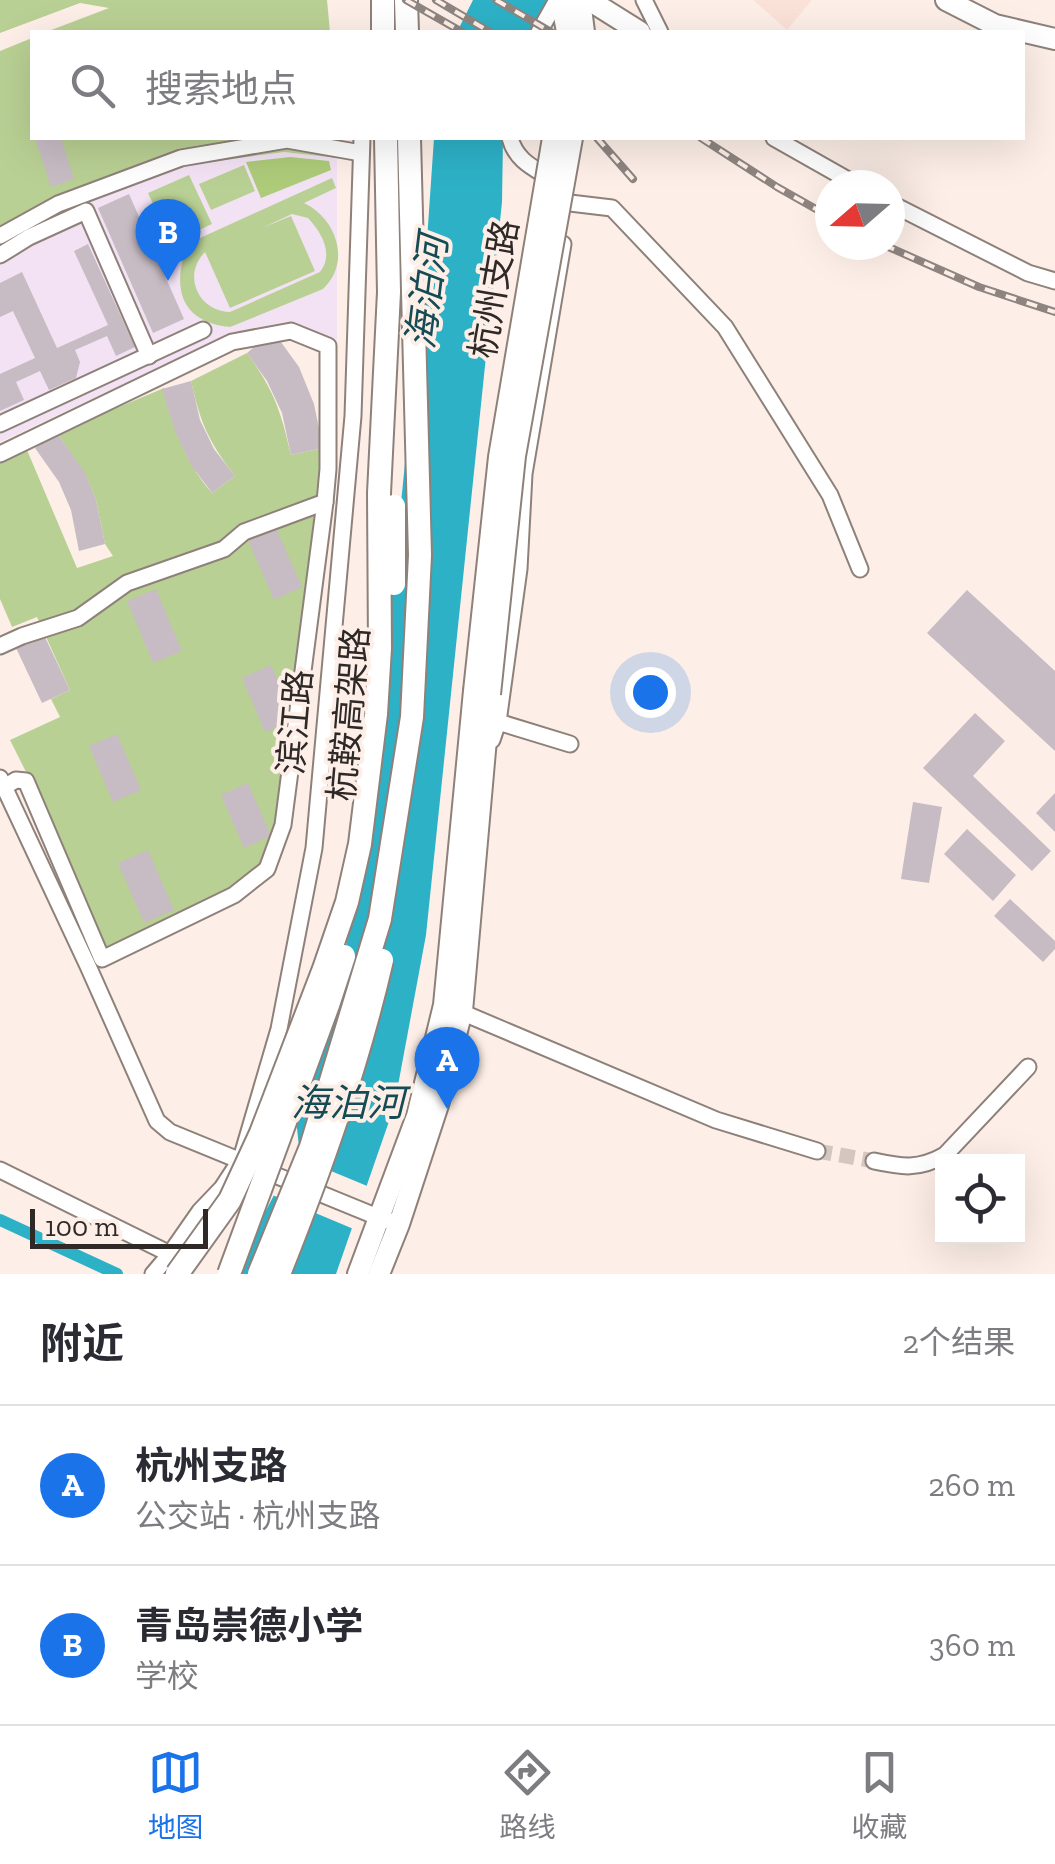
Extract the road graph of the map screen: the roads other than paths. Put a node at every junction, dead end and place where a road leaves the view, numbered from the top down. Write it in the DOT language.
graph roads {
  1 [pos="382,0"];
  2 [pos="406,0"];
  3 [pos="559,0"];
  4 [pos="580,0"];
  5 [pos="589,0"];
  6 [pos="644,0"];
  7 [pos="946,0"];
  8 [pos="383,30"];
  9 [pos="406,30"];
  10 [pos="540,30"];
  11 [pos="566,30"];
  12 [pos="584,30"];
  13 [pos="637,30"];
  14 [pos="659,30"];
  15 [pos="1016,30"];
  16 [pos="1025,32"];
  17 [pos="1055,39"];
  18 [pos="386,140"];
  19 [pos="409,140"];
  20 [pos="511,140"];
  21 [pos="553,140"];
  22 [pos="572,140"];
  23 [pos="778,140"];
  24 [pos="362,145"];
  25 [pos="831,170"];
  26 [pos="570,203"];
  27 [pos="905,211"];
  28 [pos="0,236"];
  29 [pos="0,255"];
  30 [pos="1055,281"];
  31 [pos="389,292"];
  32 [pos="203,330"];
  33 [pos="149,356"];
  34 [pos="50,402"];
  35 [pos="0,424"];
  36 [pos="60,424"];
  37 [pos="0,454"];
  38 [pos="326,502"];
  39 [pos="419,525"];
  40 [pos="860,569"];
  41 [pos="0,646"];
  42 [pos="482,692"];
  43 [pos="498,722"];
  44 [pos="570,744"];
  45 [pos="483,768"];
  46 [pos="2,782"];
  47 [pos="453,1008"];
  48 [pos="1028,1067"];
  49 [pos="818,1151"];
  50 [pos="874,1161"];
  51 [pos="247,1162"];
  52 [pos="0,1170"];
  53 [pos="381,1218"];
  54 [pos="164,1268"];
  55 [pos="229,1274"];
  56 [pos="259,1274"];
  57 [pos="278,1274"];
  58 [pos="358,1274"];
  59 [pos="379,1274"];
  1 -- 8 [label="highway"];
  2 -- 9 [label="highway"];
  3 -- 10 [label="street"];
  3 -- 11 [label="main road"];
  4 -- 12 [label="main road"];
  5 -- 13 [label="main road"];
  6 -- 14 [label="street"];
  7 -- 15 [label="main road"];
  16 -- 17 [label="main road"];
  18 -- 31 [label="highway, 杭鞍高架路"];
  19 -- 39 [label="highway, 杭鞍高架路, bridge"];
  20 -- 26 [label="street"];
  21 -- 42 [label="main road, 杭州支路, bridge"];
  22 -- 42 [label="main road, 杭州支路, bridge"];
  23 -- 25 [label="street"];
  24 -- 28 [label="street"];
  24 -- 51 [label="street, 滨江路"];
  26 -- 40 [label="street"];
  26 -- 43 [label="street"];
  27 -- 30 [label="street"];
  29 -- 33 [label="street"];
  31 -- 54 [label="highway, bridge"];
  31 -- 55 [label="highway, 杭鞍高架路, bridge"];
  32 -- 33 [label="street"];
  33 -- 34 [label="street"];
  34 -- 35 [label="street"];
  34 -- 36 [label="street"];
  36 -- 37 [label="street"];
  36 -- 38 [label="street"];
  38 -- 41 [label="street"];
  38 -- 46 [label="street"];
  39 -- 56 [label="highway, 杭鞍高架路, bridge"];
  39 -- 57 [label="highway, bridge"];
  42 -- 45 [label="main road, 杭州支路"];
  42 -- 47 [label="main road, 杭州支路"];
  43 -- 44 [label="street"];
  43 -- 45 [label="street"];
  45 -- 47 [label="main road, 杭州支路"];
  46 -- 51 [label="street"];
  47 -- 49 [label="street"];
  47 -- 53 [label="main road, 杭州支路"];
  48 -- 50 [label="street"];
  51 -- 53 [label="street, bridge"];
  51 -- 54 [label="street, 滨江路"];
  52 -- 54 [label="street"];
  53 -- 58 [label="main road, 杭州支路"];
  53 -- 59 [label="main road, 杭州支路"];
}
